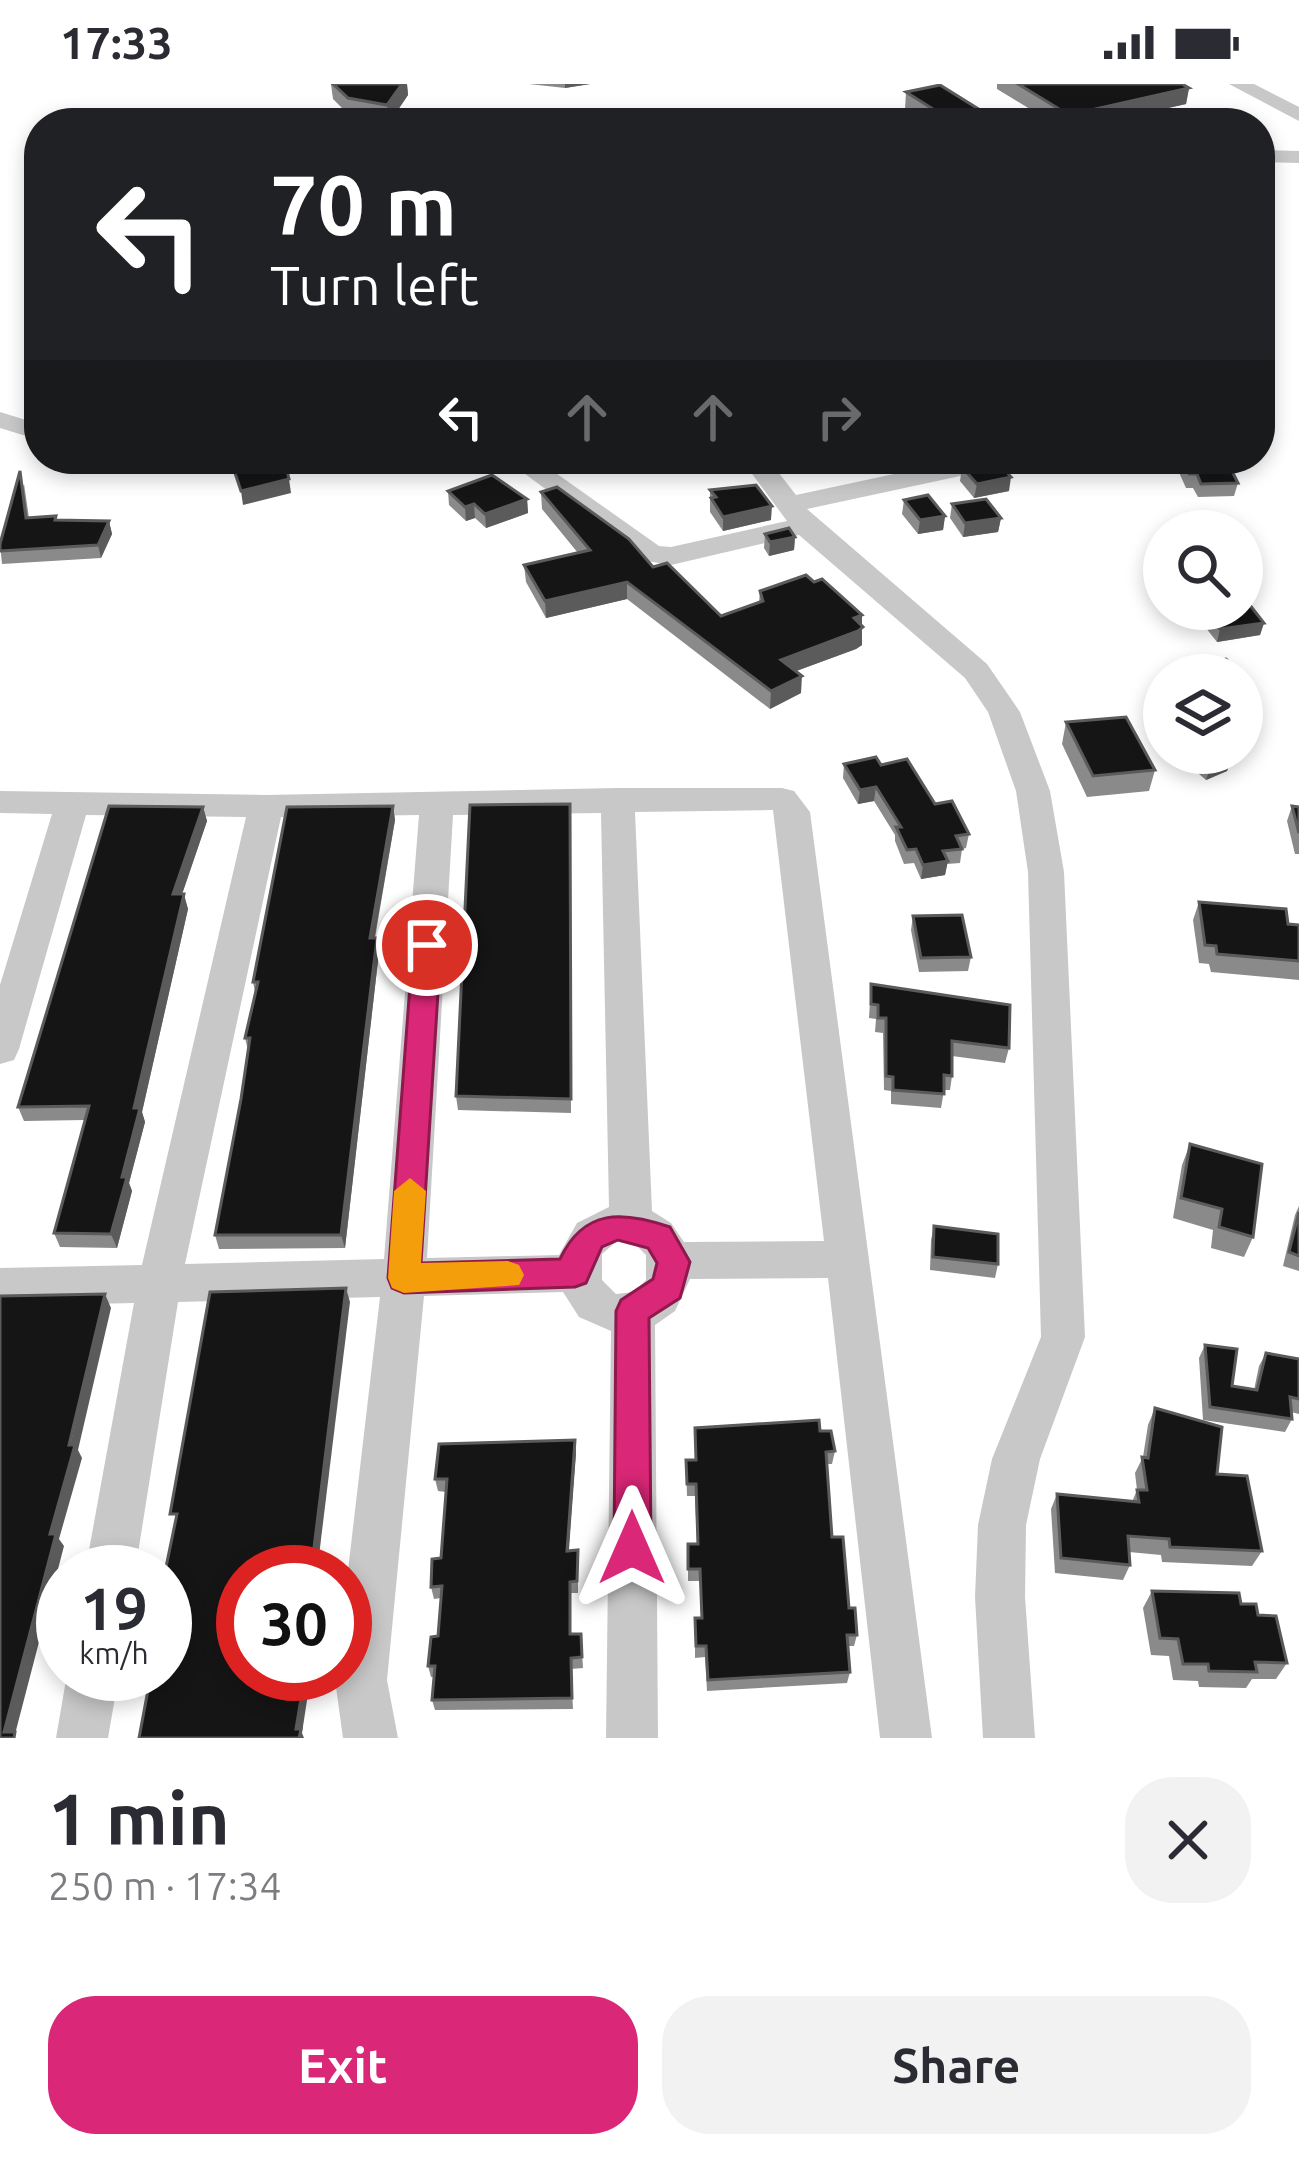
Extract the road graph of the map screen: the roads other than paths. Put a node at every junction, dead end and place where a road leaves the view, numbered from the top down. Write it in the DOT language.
graph roads {
  1 [pos="1239,84"];
  2 [pos="1299,115"];
  3 [pos="539,474"];
  4 [pos="765,474"];
  5 [pos="947,474"];
  6 [pos="796,515"];
  7 [pos="619,799"];
  8 [pos="0,802"];
  9 [pos="72,802"];
  10 [pos="437,803"];
  11 [pos="266,806"];
  12 [pos="0,1048"];
  13 [pos="631,1226"];
  14 [pos="850,1259"];
  15 [pos="673,1262"];
  16 [pos="575,1273"];
  17 [pos="404,1278"];
  18 [pos="159,1284"];
  19 [pos="0,1287"];
  20 [pos="633,1311"];
  21 [pos="115,1545"];
  22 [pos="88,1701"];
  23 [pos="82,1738"];
  24 [pos="372,1738"];
  25 [pos="632,1738"];
  26 [pos="906,1738"];
  27 [pos="1009,1738"];
  1 -- 2 [label="street"];
  3 -- 6 [label="street"];
  4 -- 6 [label="street"];
  5 -- 6 [label="street"];
  6 -- 27 [label="street"];
  7 -- 10 [label="street"];
  7 -- 13 [label="street"];
  7 -- 14 [label="street"];
  8 -- 9 [label="street"];
  9 -- 11 [label="street"];
  9 -- 12 [label="street"];
  10 -- 11 [label="street"];
  10 -- 17 [label="street"];
  11 -- 18 [label="street"];
  13 -- 15 [label="street"];
  13 -- 16 [label="street"];
  14 -- 15 [label="street"];
  14 -- 26 [label="street"];
  15 -- 20 [label="street"];
  16 -- 17 [label="street"];
  16 -- 20 [label="street"];
  17 -- 18 [label="street"];
  17 -- 24 [label="street"];
  18 -- 19 [label="street"];
  18 -- 21 [label="street"];
  20 -- 25 [label="street"];
  22 -- 23 [label="street"];
}
